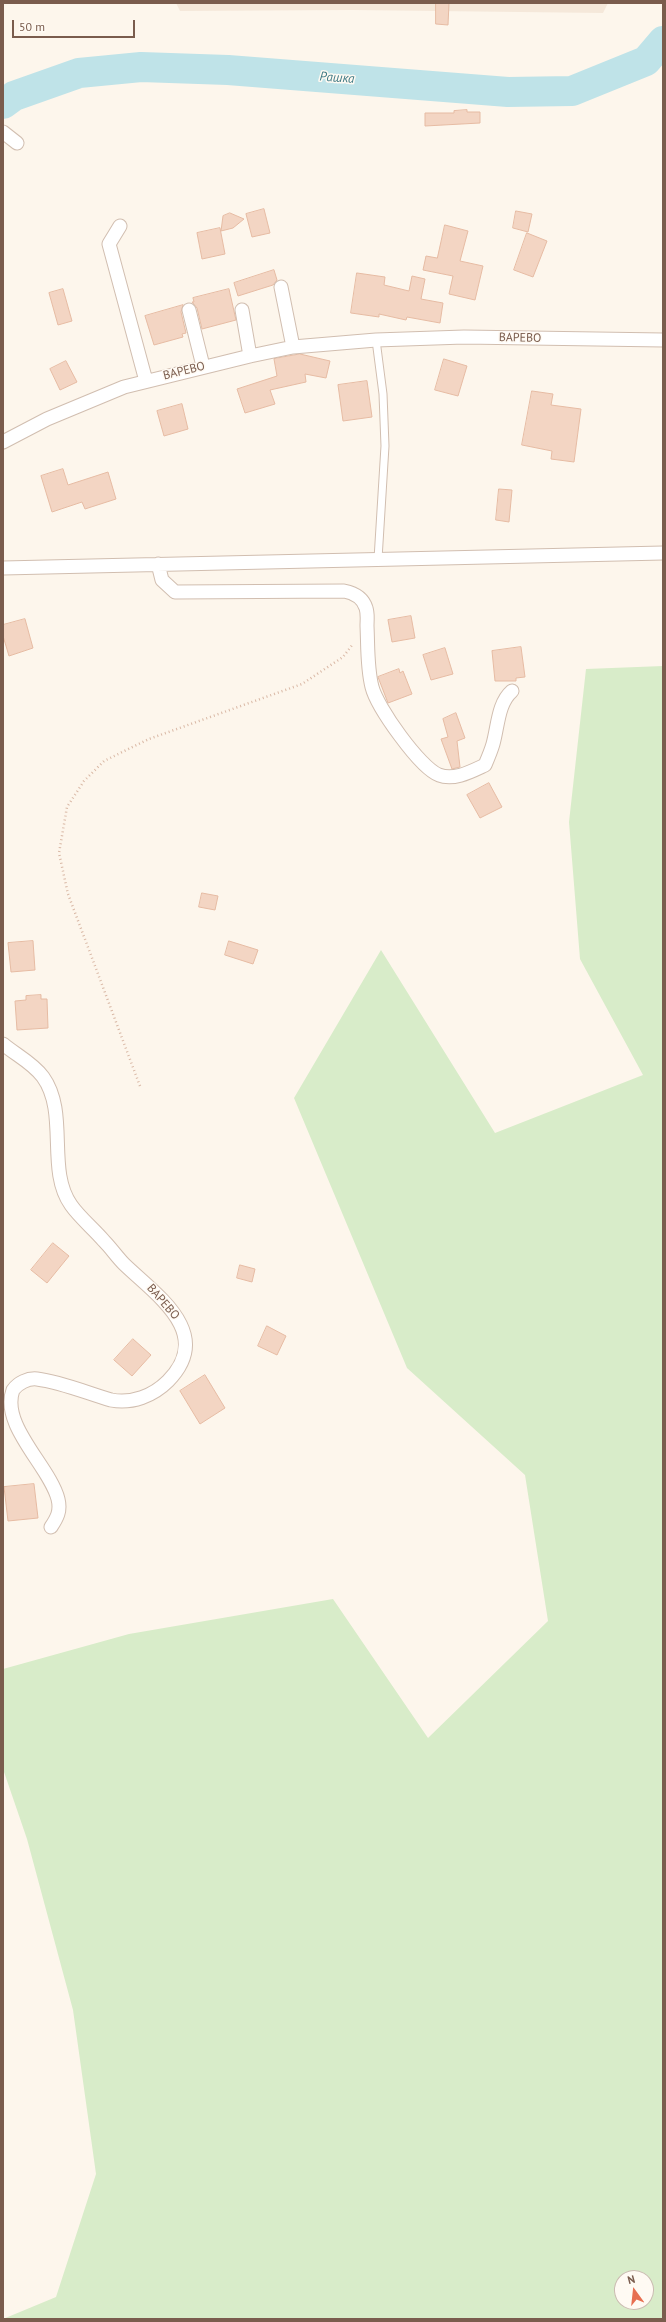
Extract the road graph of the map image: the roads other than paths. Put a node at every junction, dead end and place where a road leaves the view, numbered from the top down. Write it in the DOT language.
graph roads {
  1 [pos="3,132"];
  2 [pos="17,143"];
  3 [pos="120,226"];
  4 [pos="281,287"];
  5 [pos="189,310"];
  6 [pos="242,310"];
  7 [pos="376,340"];
  8 [pos="663,340"];
  9 [pos="293,347"];
  10 [pos="250,356"];
  11 [pos="204,366"];
  12 [pos="146,381"];
  13 [pos="3,442"];
  14 [pos="663,553"];
  15 [pos="378,559"];
  16 [pos="158,564"];
  17 [pos="3,568"];
  18 [pos="512,691"];
  19 [pos="3,1044"];
  20 [pos="51,1527"];
  1 -- 2 [label="street"];
  3 -- 12 [label="street"];
  4 -- 9 [label="street"];
  5 -- 11 [label="street"];
  6 -- 10 [label="street"];
  7 -- 8 [label="street, ВАРЕВО"];
  7 -- 9 [label="street, ВАРЕВО"];
  7 -- 15 [label="lane"];
  9 -- 10 [label="street, ВАРЕВО"];
  10 -- 11 [label="street, ВАРЕВО"];
  11 -- 12 [label="street, ВАРЕВО"];
  12 -- 13 [label="street, ВАРЕВО"];
  14 -- 15 [label="street"];
  15 -- 16 [label="street"];
  16 -- 17 [label="street"];
  16 -- 18 [label="street"];
  19 -- 20 [label="street, ВАРЕВО"];
}
